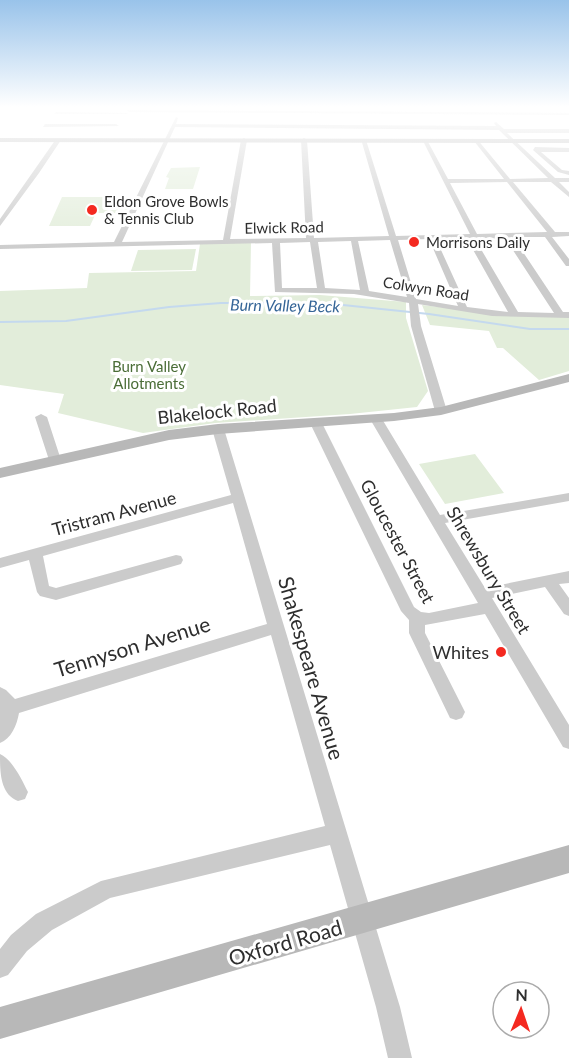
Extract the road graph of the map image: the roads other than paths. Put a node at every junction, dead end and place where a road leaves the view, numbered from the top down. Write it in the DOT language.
graph roads {
  1 [pos="49,155"];
  2 [pos="159,155"];
  3 [pos="241,155"];
  4 [pos="305,155"];
  5 [pos="368,155"];
  6 [pos="432,155"];
  7 [pos="488,155"];
  8 [pos="526,155"];
  9 [pos="546,155"];
  10 [pos="569,173"];
  11 [pos="508,180"];
  12 [pos="553,180"];
  13 [pos="569,180"];
  14 [pos="446,181"];
  15 [pos="569,195"];
  16 [pos="4,213"];
  17 [pos="0,224"];
  18 [pos="569,234"];
  19 [pos="550,235"];
  20 [pos="508,236"];
  21 [pos="472,237"];
  22 [pos="393,238"];
  23 [pos="432,238"];
  24 [pos="354,239"];
  25 [pos="312,240"];
  26 [pos="276,241"];
  27 [pos="226,242"];
  28 [pos="117,244"];
  29 [pos="0,247"];
  30 [pos="569,264"];
  31 [pos="321,290"];
  32 [pos="365,293"];
  33 [pos="414,309"];
  34 [pos="464,310"];
  35 [pos="514,314"];
  36 [pos="565,315"];
  37 [pos="569,378"];
  38 [pos="441,411"];
  39 [pos="41,417"];
  40 [pos="376,419"];
  41 [pos="315,422"];
  42 [pos="218,429"];
  43 [pos="55,460"];
  44 [pos="0,473"];
  45 [pos="238,497"];
  46 [pos="569,497"];
  47 [pos="436,520"];
  48 [pos="34,553"];
  49 [pos="176,560"];
  50 [pos="0,563"];
  51 [pos="569,577"];
  52 [pos="549,581"];
  53 [pos="484,601"];
  54 [pos="569,610"];
  55 [pos="417,618"];
  56 [pos="277,627"];
  57 [pos="4,704"];
  58 [pos="456,712"];
  59 [pos="0,735"];
  60 [pos="569,741"];
  61 [pos="0,763"];
  62 [pos="18,792"];
  63 [pos="337,833"];
  64 [pos="569,860"];
  65 [pos="362,920"];
  66 [pos="0,967"];
  67 [pos="0,1023"];
  68 [pos="400,1058"];
  1 -- 16 [label="street"];
  2 -- 28 [label="street"];
  3 -- 27 [label="street"];
  4 -- 25 [label="street"];
  5 -- 22 [label="street"];
  6 -- 14 [label="street"];
  7 -- 11 [label="street"];
  8 -- 12 [label="street"];
  9 -- 10 [label="street"];
  11 -- 12 [label="street"];
  11 -- 14 [label="street"];
  11 -- 19 [label="street"];
  12 -- 13 [label="street"];
  12 -- 15 [label="street"];
  14 -- 21 [label="street"];
  16 -- 17 [label="street"];
  18 -- 19 [label="street, Elwick Road"];
  19 -- 20 [label="street, Elwick Road"];
  19 -- 30 [label="street"];
  20 -- 21 [label="street, Elwick Road"];
  20 -- 36 [label="street"];
  21 -- 23 [label="street, Elwick Road"];
  21 -- 35 [label="street"];
  22 -- 23 [label="street, Elwick Road"];
  22 -- 24 [label="street, Elwick Road"];
  22 -- 33 [label="street"];
  23 -- 34 [label="street"];
  24 -- 25 [label="street, Elwick Road"];
  24 -- 32 [label="street"];
  25 -- 26 [label="street, Elwick Road"];
  25 -- 31 [label="street"];
  26 -- 27 [label="street, Elwick Road"];
  26 -- 31 [label="street, Colwyn Road"];
  27 -- 28 [label="street, Elwick Road"];
  28 -- 29 [label="street, Elwick Road"];
  31 -- 32 [label="street, Colwyn Road"];
  32 -- 33 [label="street, Colwyn Road"];
  33 -- 34 [label="street, Colwyn Road"];
  33 -- 38 [label="street"];
  34 -- 35 [label="street, Colwyn Road"];
  35 -- 36 [label="street, Colwyn Road"];
  37 -- 38 [label="street, Blakelock Road"];
  38 -- 40 [label="street, Blakelock Road"];
  39 -- 43 [label="street"];
  40 -- 41 [label="street, Blakelock Road"];
  40 -- 47 [label="street, Shrewsbury Street"];
  41 -- 42 [label="street, Blakelock Road"];
  41 -- 55 [label="street, Gloucester Street"];
  42 -- 43 [label="street, Blakelock Road"];
  42 -- 45 [label="street, Shakespeare Avenue"];
  43 -- 44 [label="street, Blakelock Road"];
  45 -- 48 [label="street, Tristram Avenue"];
  45 -- 56 [label="street, Shakespeare Avenue"];
  46 -- 47 [label="street"];
  47 -- 53 [label="street, Shrewsbury Street"];
  48 -- 49 [label="street"];
  48 -- 50 [label="street, Tristram Avenue"];
  51 -- 52 [label="street"];
  52 -- 53 [label="street"];
  52 -- 54 [label="street"];
  53 -- 55 [label="street"];
  53 -- 60 [label="street, Shrewsbury Street"];
  55 -- 58 [label="street, Gloucester Street"];
  56 -- 57 [label="street, Tennyson Avenue"];
  56 -- 63 [label="street, Shakespeare Avenue"];
  57 -- 59 [label="street"];
  61 -- 62 [label="street"];
  63 -- 65 [label="street, Shakespeare Avenue"];
  63 -- 66 [label="street"];
  64 -- 65 [label="street, Oxford Road"];
  65 -- 67 [label="street, Oxford Road"];
  65 -- 68 [label="street, Shakespeare Avenue"];
}
